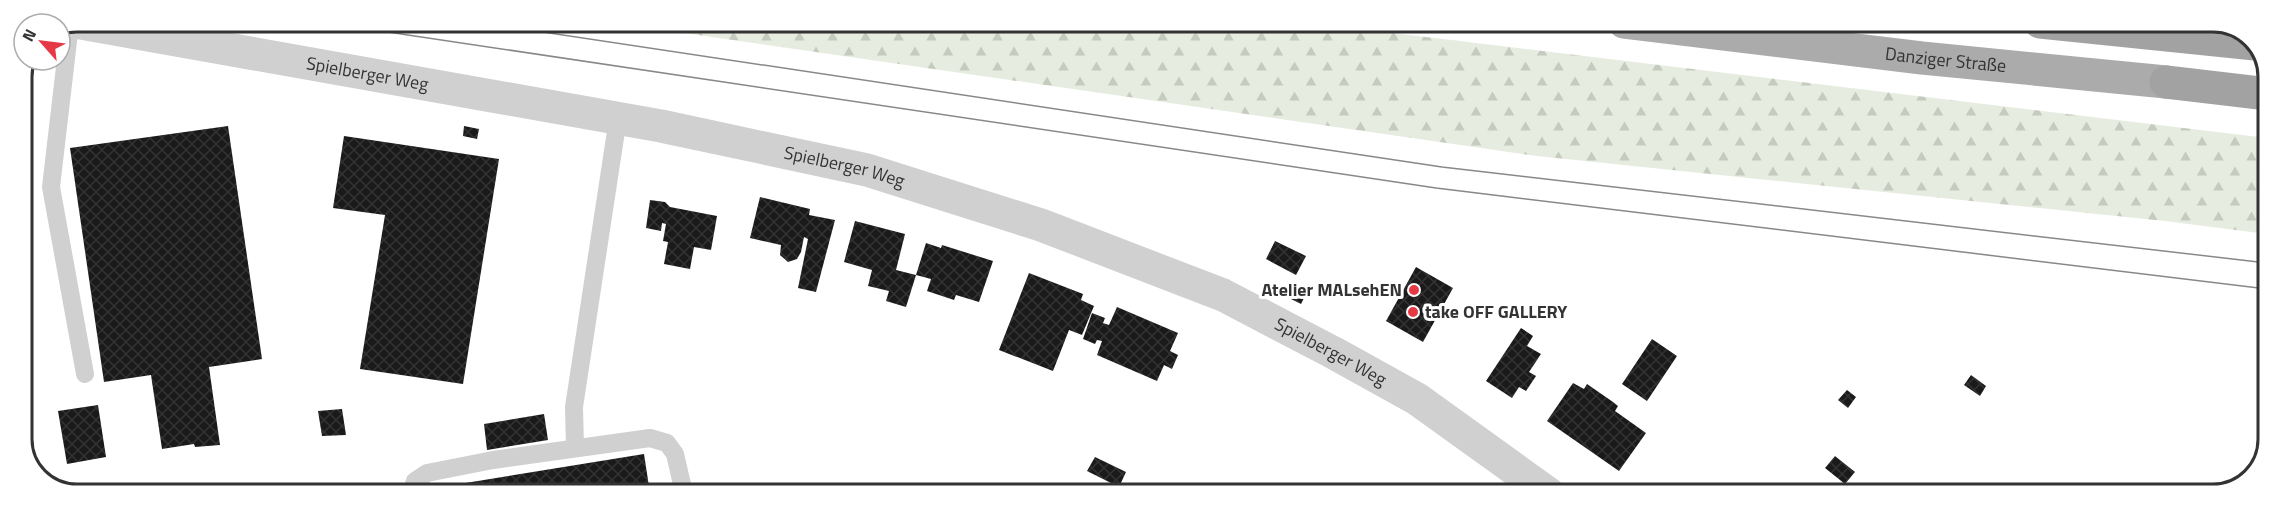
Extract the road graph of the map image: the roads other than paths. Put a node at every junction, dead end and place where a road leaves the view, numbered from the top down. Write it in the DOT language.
graph roads {
  1 [pos="132,32"];
  2 [pos="1707,32"];
  3 [pos="2138,32"];
  4 [pos="2242,43"];
  5 [pos="64,72"];
  6 [pos="2166,82"];
  7 [pos="2257,93"];
  8 [pos="618,118"];
  9 [pos="85,374"];
  10 [pos="575,448"];
  11 [pos="414,484"];
  12 [pos="682,484"];
  13 [pos="1535,484"];
  1 -- 8 [label="street, Spielberger Weg"];
  2 -- 6 [label="main road, Danziger Straße"];
  3 -- 4 [label="highway"];
  5 -- 9 [label="lane"];
  6 -- 7 [label="highway, Danziger Straße"];
  8 -- 10 [label="lane"];
  8 -- 13 [label="street, Spielberger Weg"];
  10 -- 11 [label="lane"];
  10 -- 12 [label="lane"];
}
